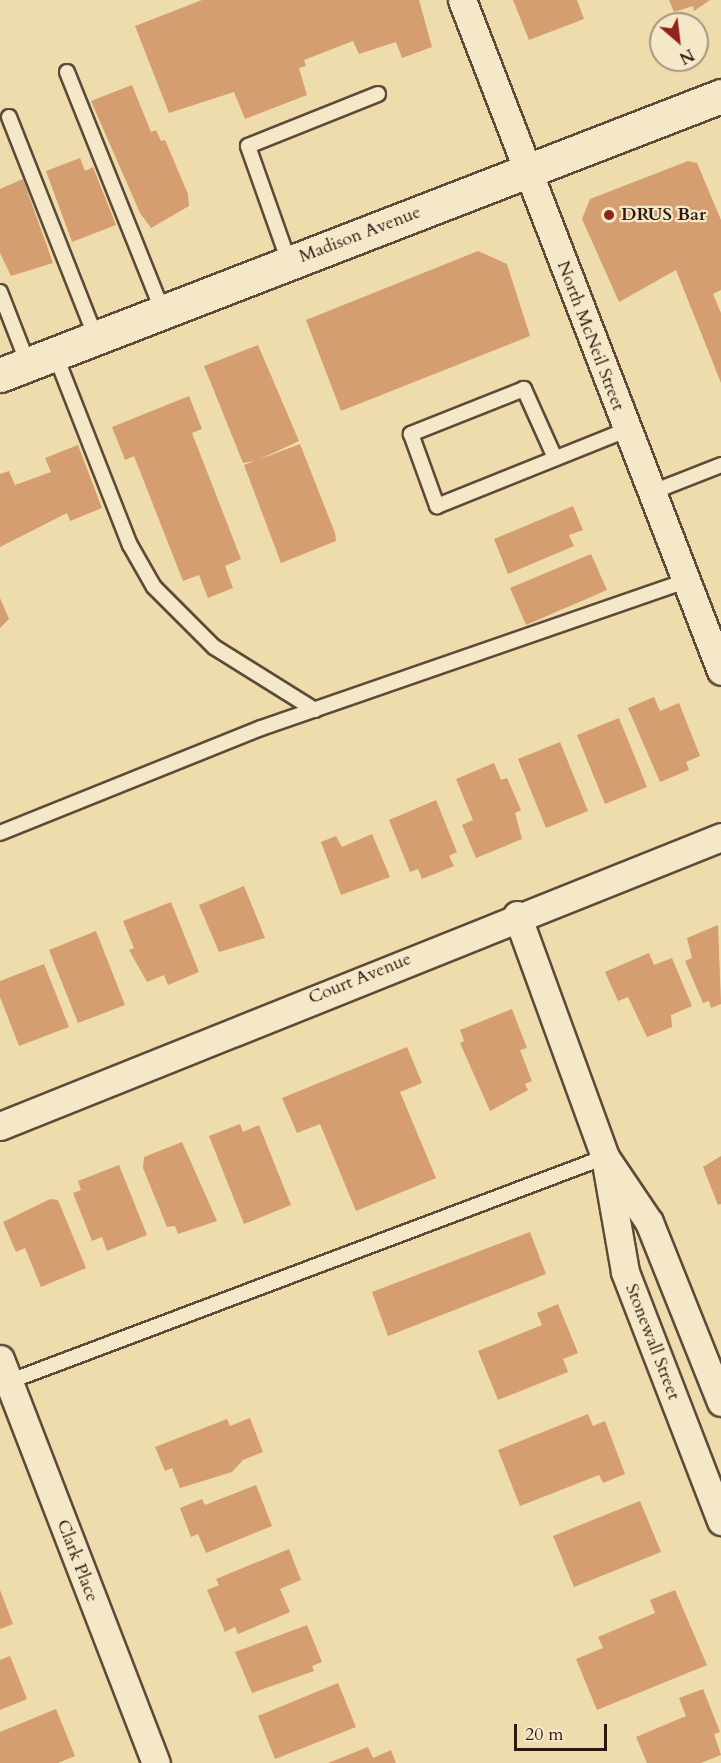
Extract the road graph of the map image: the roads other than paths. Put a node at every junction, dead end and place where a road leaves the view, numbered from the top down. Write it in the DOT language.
graph roads {
  1 [pos="462,0"];
  2 [pos="67,72"];
  3 [pos="378,94"];
  4 [pos="721,96"];
  5 [pos="9,117"];
  6 [pos="528,170"];
  7 [pos="289,262"];
  8 [pos="0,292"];
  9 [pos="162,312"];
  10 [pos="96,338"];
  11 [pos="27,364"];
  12 [pos="626,430"];
  13 [pos="555,458"];
  14 [pos="721,465"];
  15 [pos="650,493"];
  16 [pos="685,581"];
  17 [pos="721,671"];
  18 [pos="315,710"];
  19 [pos="0,833"];
  20 [pos="721,837"];
  21 [pos="517,915"];
  22 [pos="0,1126"];
  23 [pos="605,1157"];
  24 [pos="4,1370"];
  25 [pos="721,1402"];
  26 [pos="721,1521"];
  27 [pos="156,1763"];
  1 -- 6 [label="street, North McNeil Street"];
  2 -- 9 [label="lane"];
  3 -- 7 [label="lane"];
  4 -- 6 [label="street, Madison Avenue"];
  5 -- 10 [label="lane"];
  6 -- 7 [label="street, Madison Avenue"];
  6 -- 12 [label="street, North McNeil Street"];
  7 -- 9 [label="street, Madison Avenue"];
  8 -- 11 [label="lane"];
  9 -- 10 [label="street, Madison Avenue"];
  10 -- 11 [label="street, Madison Avenue"];
  11 -- 18 [label="lane"];
  12 -- 13 [label="lane"];
  12 -- 15 [label="street, North McNeil Street"];
  13 -- 13 [label="lane"];
  14 -- 15 [label="lane"];
  15 -- 16 [label="street, North McNeil Street"];
  16 -- 17 [label="street, North McNeil Street"];
  16 -- 18 [label="lane"];
  18 -- 19 [label="lane"];
  20 -- 21 [label="street, Court Avenue"];
  21 -- 22 [label="street, Court Avenue"];
  21 -- 23 [label="street, Stonewall Street"];
  23 -- 24 [label="lane"];
  23 -- 25 [label="street, Stonewall Street"];
  23 -- 26 [label="street, Stonewall Street"];
  24 -- 27 [label="street, Clark Place"];
}
